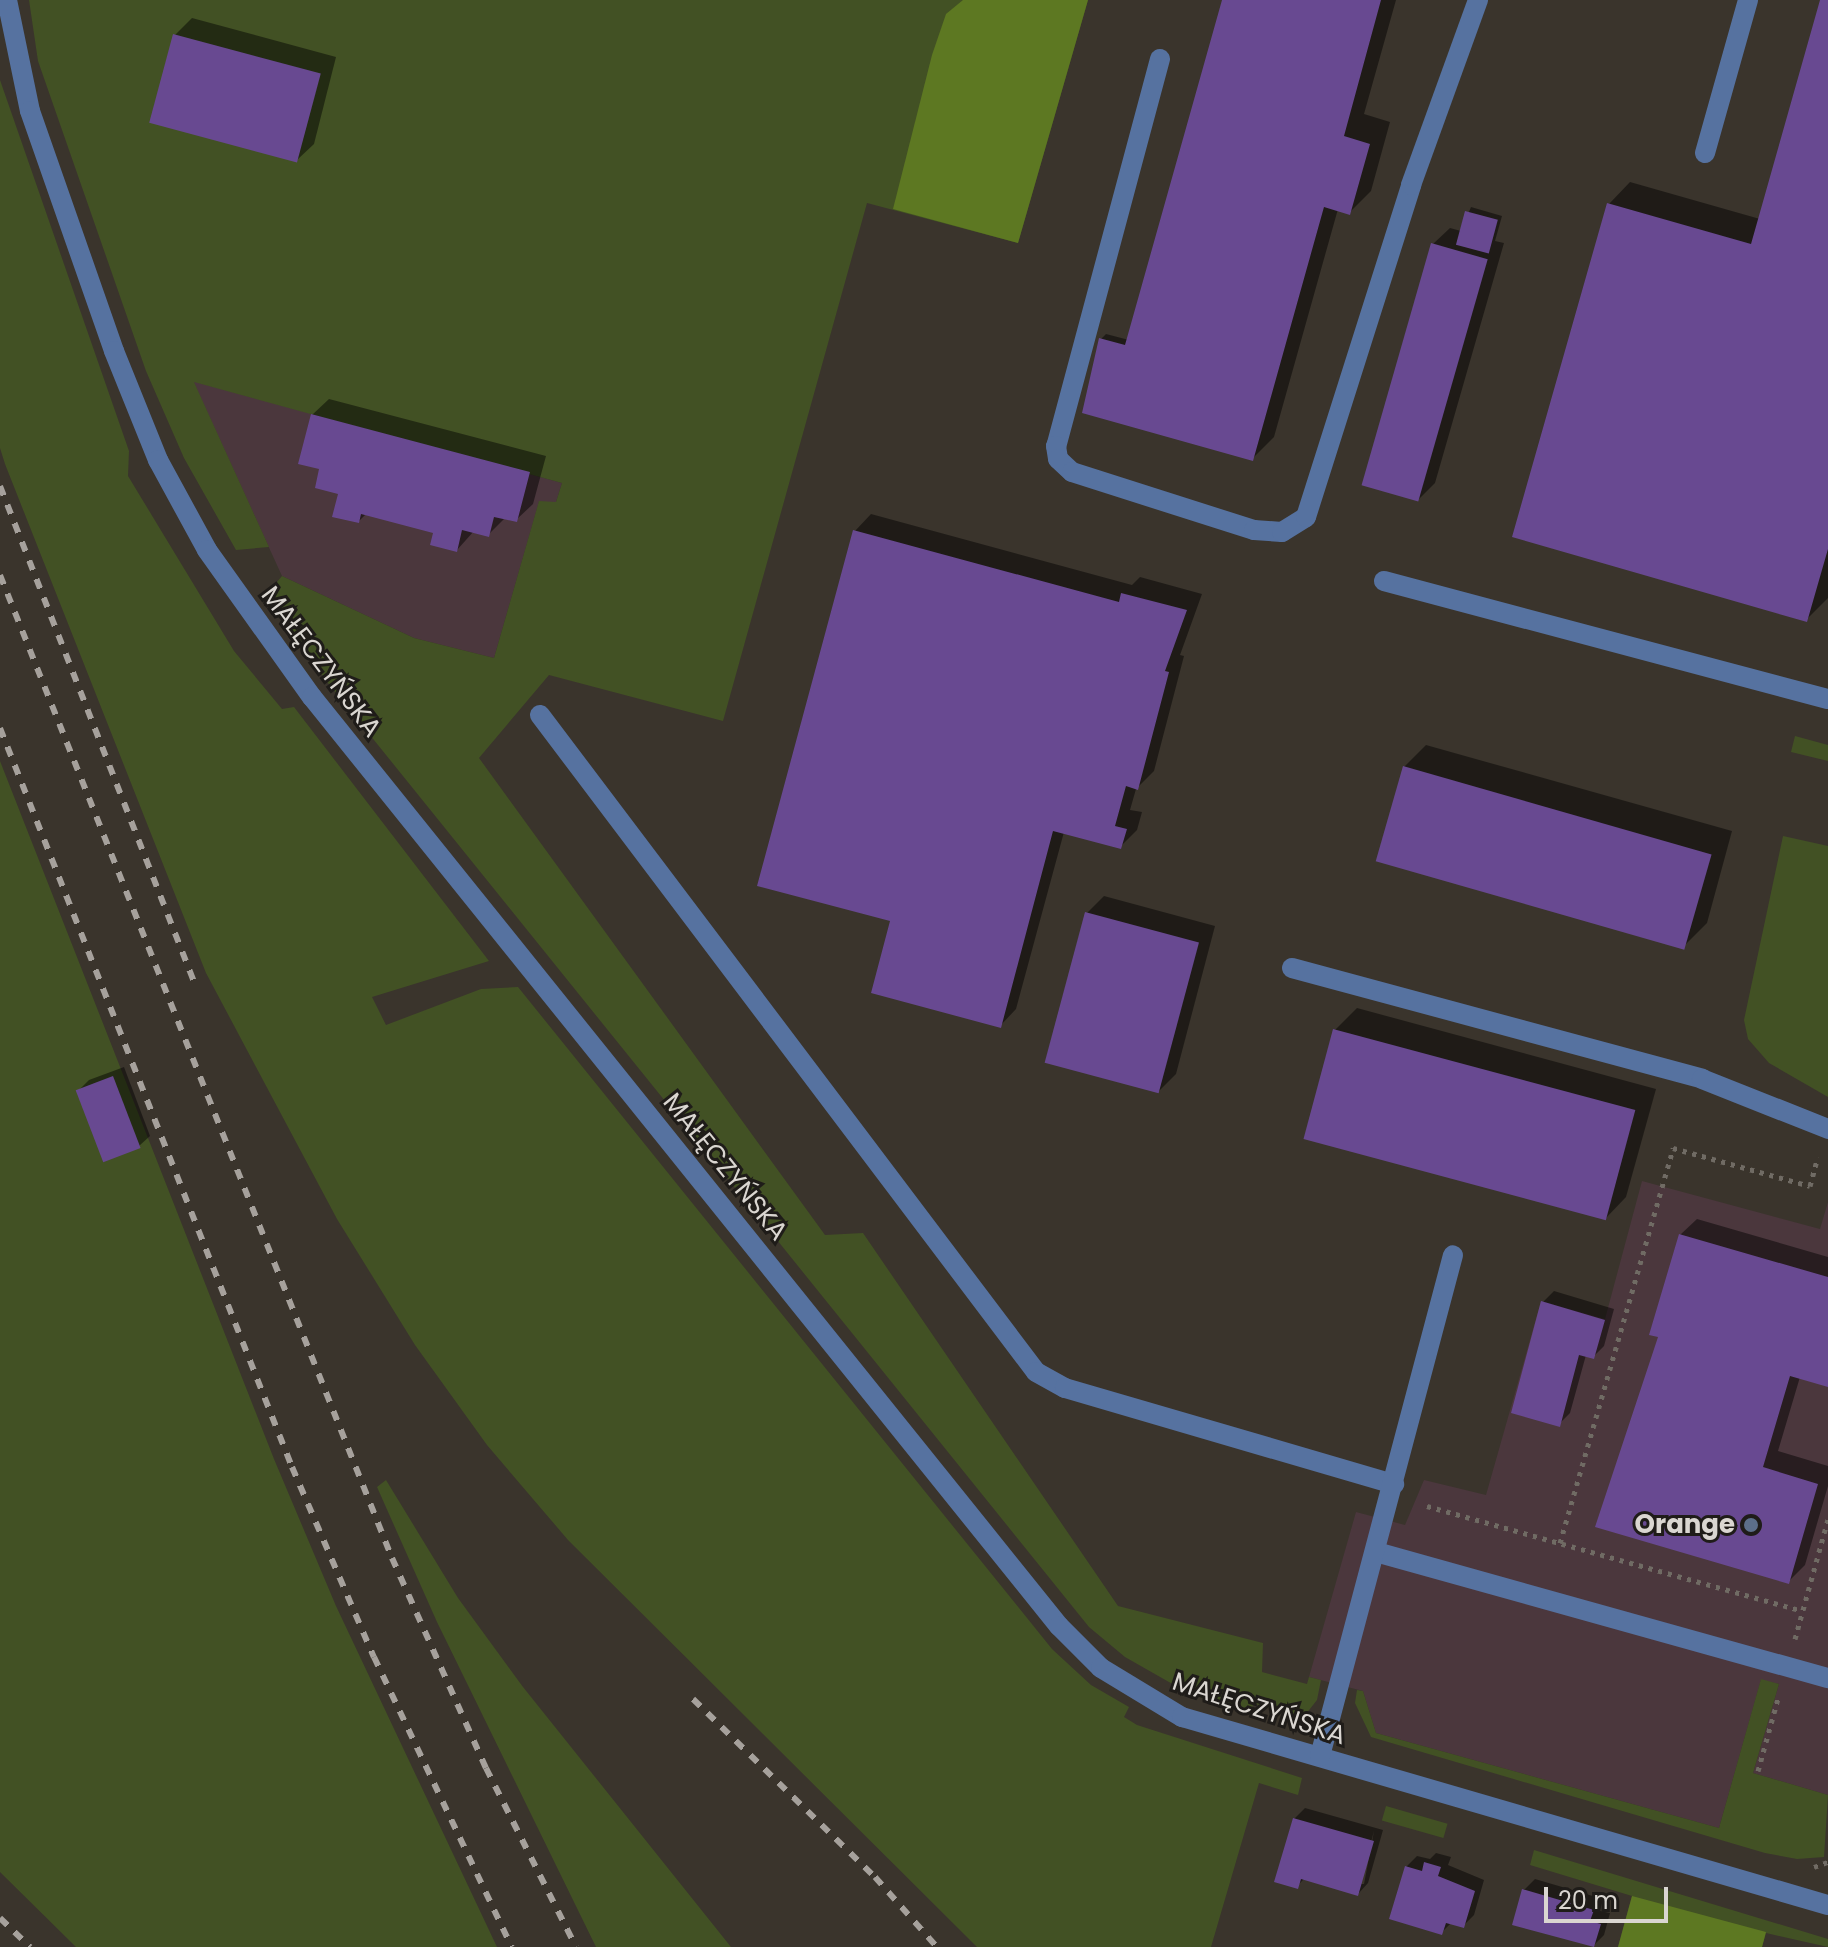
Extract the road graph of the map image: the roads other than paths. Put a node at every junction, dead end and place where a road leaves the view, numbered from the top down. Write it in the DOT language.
graph roads {
  1 [pos="7,0"];
  2 [pos="1478,0"];
  3 [pos="1748,0"];
  4 [pos="1160,59"];
  5 [pos="1705,153"];
  6 [pos="1384,581"];
  7 [pos="1828,699"];
  8 [pos="540,715"];
  9 [pos="1292,968"];
  10 [pos="1827,1128"];
  11 [pos="1453,1255"];
  12 [pos="1394,1484"];
  13 [pos="1376,1552"];
  14 [pos="1828,1678"];
  15 [pos="1320,1756"];
  16 [pos="1828,1905"];
  1 -- 15 [label="street, MAŁĘCZYŃSKA"];
  2 -- 4 [label="street"];
  3 -- 5 [label="street"];
  6 -- 7 [label="street"];
  8 -- 12 [label="street"];
  9 -- 10 [label="street"];
  11 -- 12 [label="street"];
  12 -- 13 [label="street"];
  13 -- 14 [label="street"];
  13 -- 15 [label="street"];
  15 -- 16 [label="street, MAŁĘCZYŃSKA"];
}
